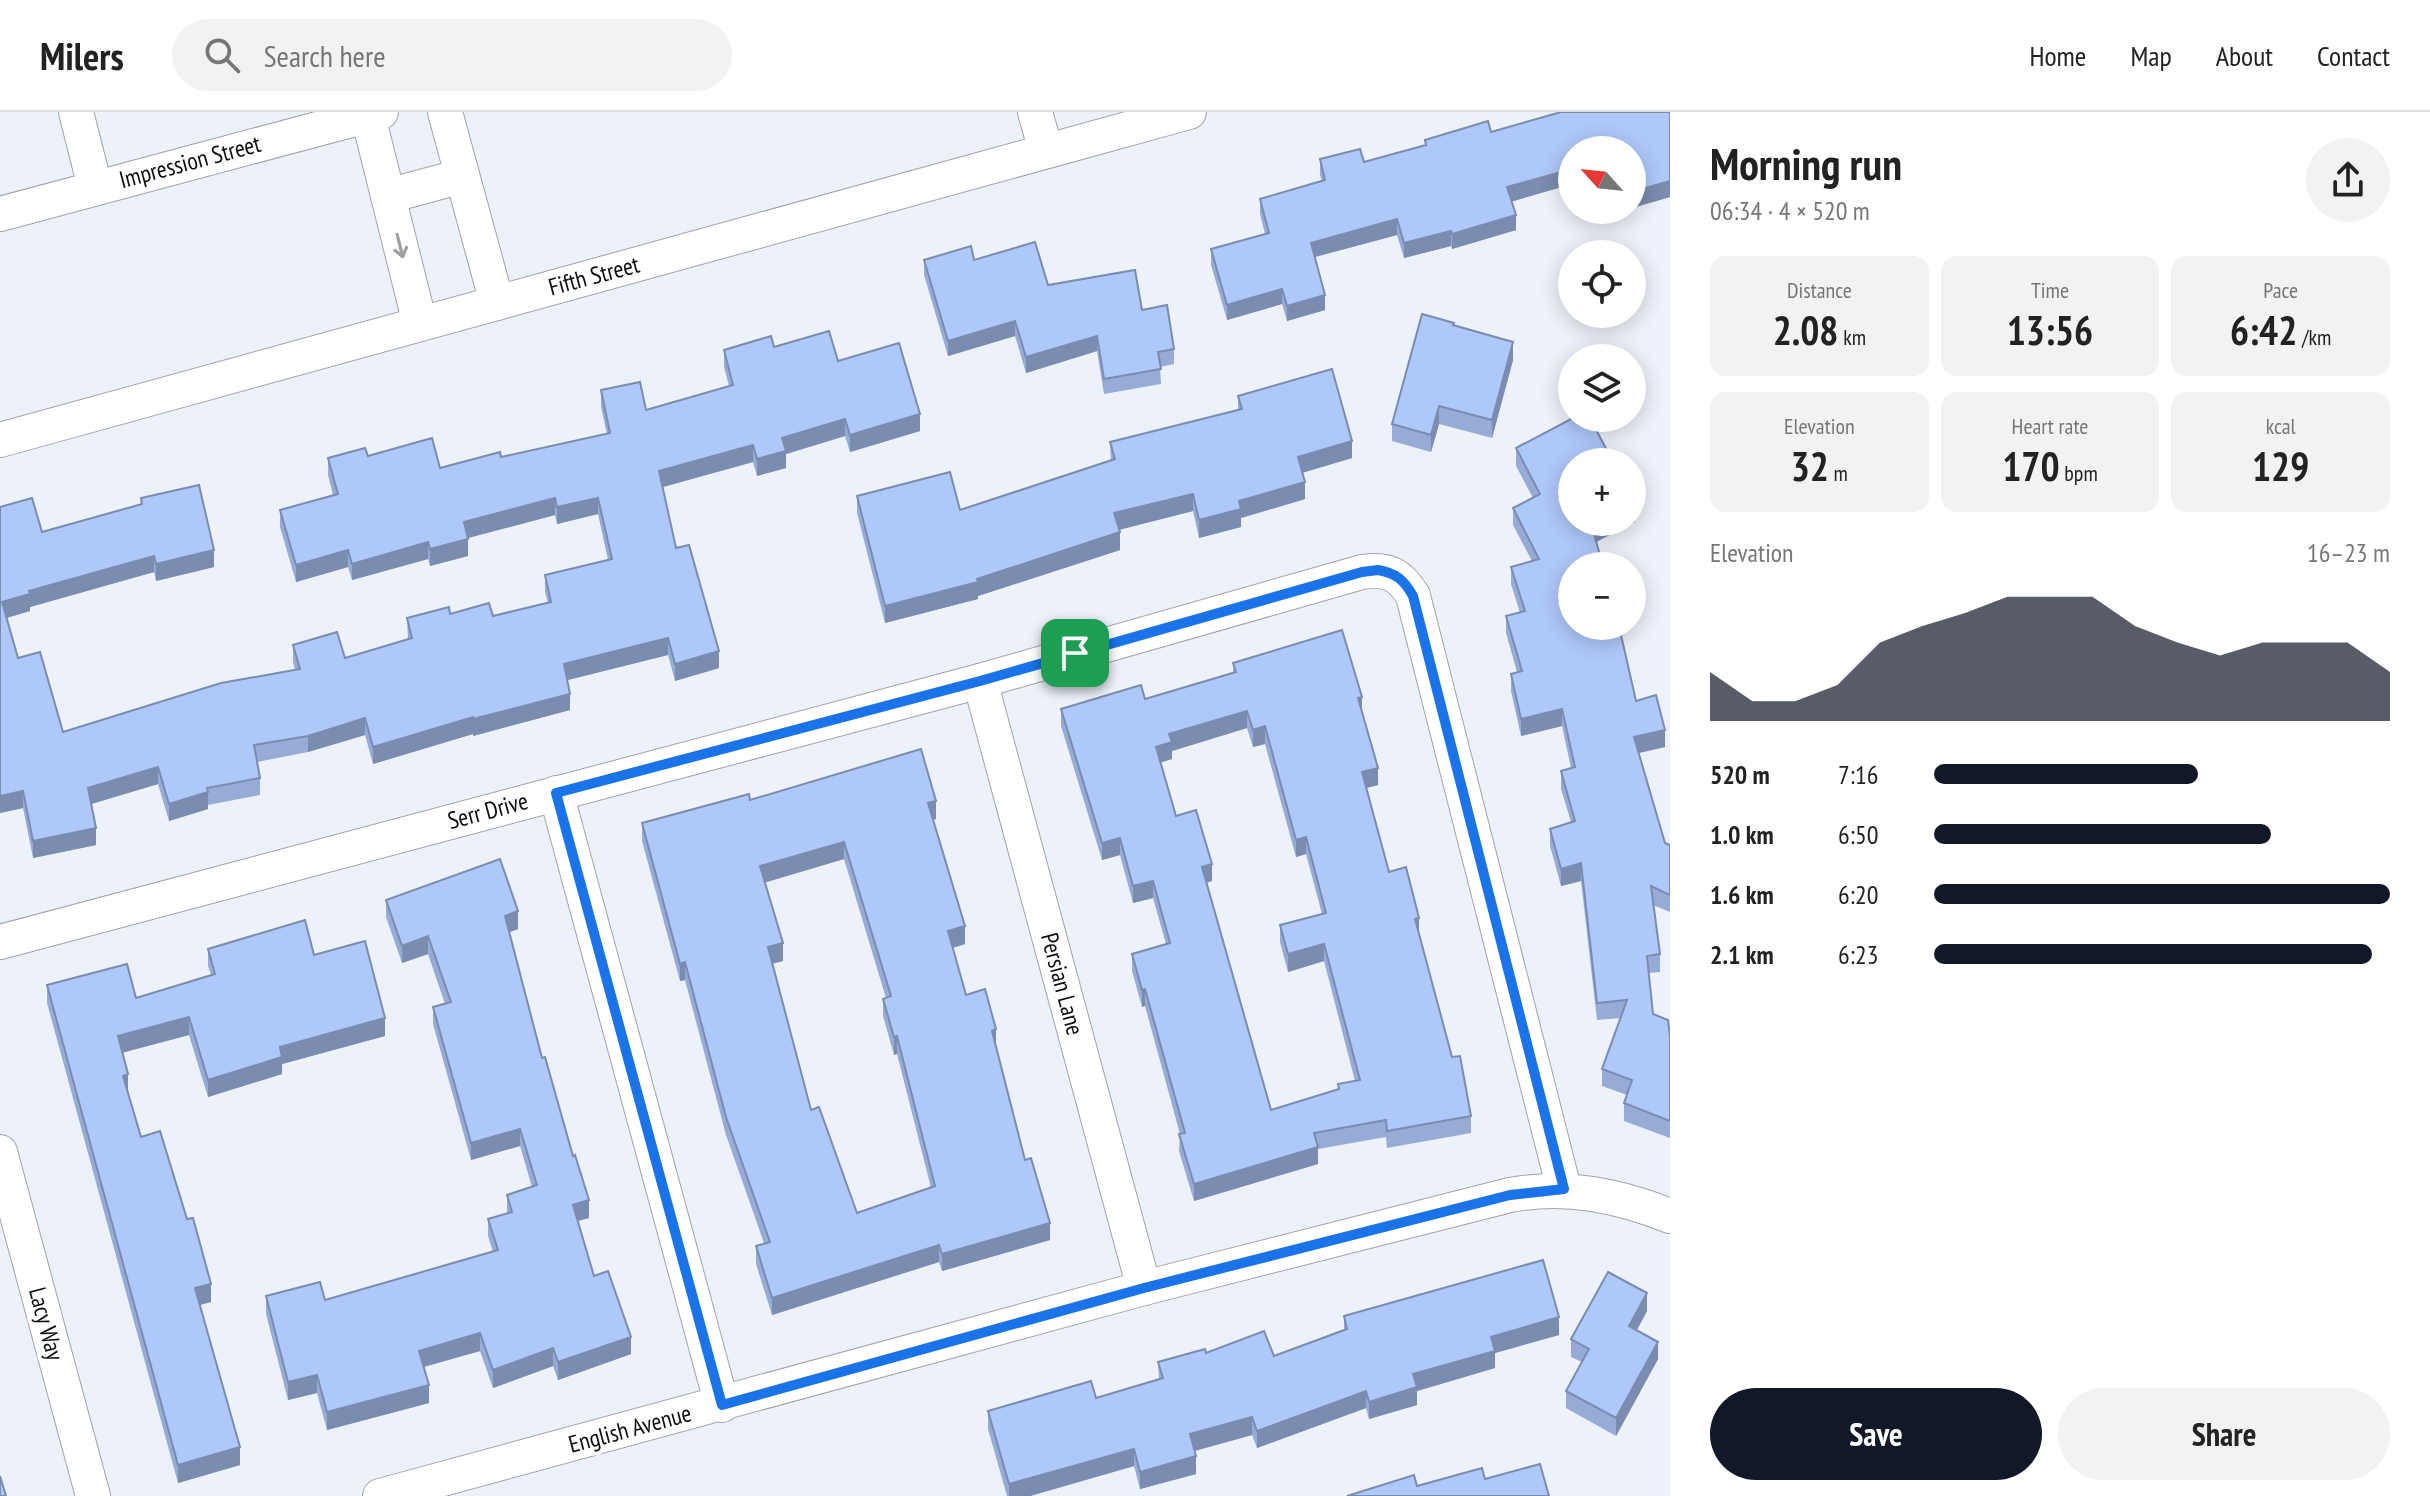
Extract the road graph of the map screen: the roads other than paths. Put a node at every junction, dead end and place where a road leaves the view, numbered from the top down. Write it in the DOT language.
graph roads {
  1 [pos="76,112"];
  2 [pos="445,112"];
  3 [pos="1035,112"];
  4 [pos="1189,112"];
  5 [pos="362,115"];
  6 [pos="1046,151"];
  7 [pos="462,176"];
  8 [pos="95,187"];
  9 [pos="388,196"];
  10 [pos="0,214"];
  11 [pos="497,303"];
  12 [pos="420,324"];
  13 [pos="0,440"];
  14 [pos="980,681"];
  15 [pos="556,793"];
  16 [pos="0,942"];
  17 [pos="0,1152"];
  18 [pos="1564,1189"];
  19 [pos="1670,1216"];
  20 [pos="1144,1288"];
  21 [pos="722,1405"];
  22 [pos="93,1496"];
  23 [pos="380,1496"];
  1 -- 8 [label="street"];
  2 -- 7 [label="street"];
  3 -- 6 [label="street"];
  4 -- 6 [label="street, Fifth Street"];
  5 -- 8 [label="street, Impression Street"];
  5 -- 9 [label="street"];
  6 -- 11 [label="street, Fifth Street"];
  7 -- 9 [label="street"];
  7 -- 11 [label="street"];
  8 -- 10 [label="street, Impression Street"];
  9 -- 12 [label="street, one-way"];
  11 -- 12 [label="street, Fifth Street"];
  12 -- 13 [label="street, Fifth Street"];
  14 -- 15 [label="street, Serr Drive"];
  14 -- 18 [label="street, Serr Drive"];
  14 -- 20 [label="street, Persian Lane"];
  15 -- 16 [label="street, Serr Drive"];
  15 -- 21 [label="street"];
  17 -- 22 [label="street, Lacy Way"];
  18 -- 19 [label="street, English Avenue"];
  18 -- 20 [label="street, English Avenue"];
  20 -- 21 [label="street, English Avenue"];
  21 -- 23 [label="street, English Avenue"];
}
